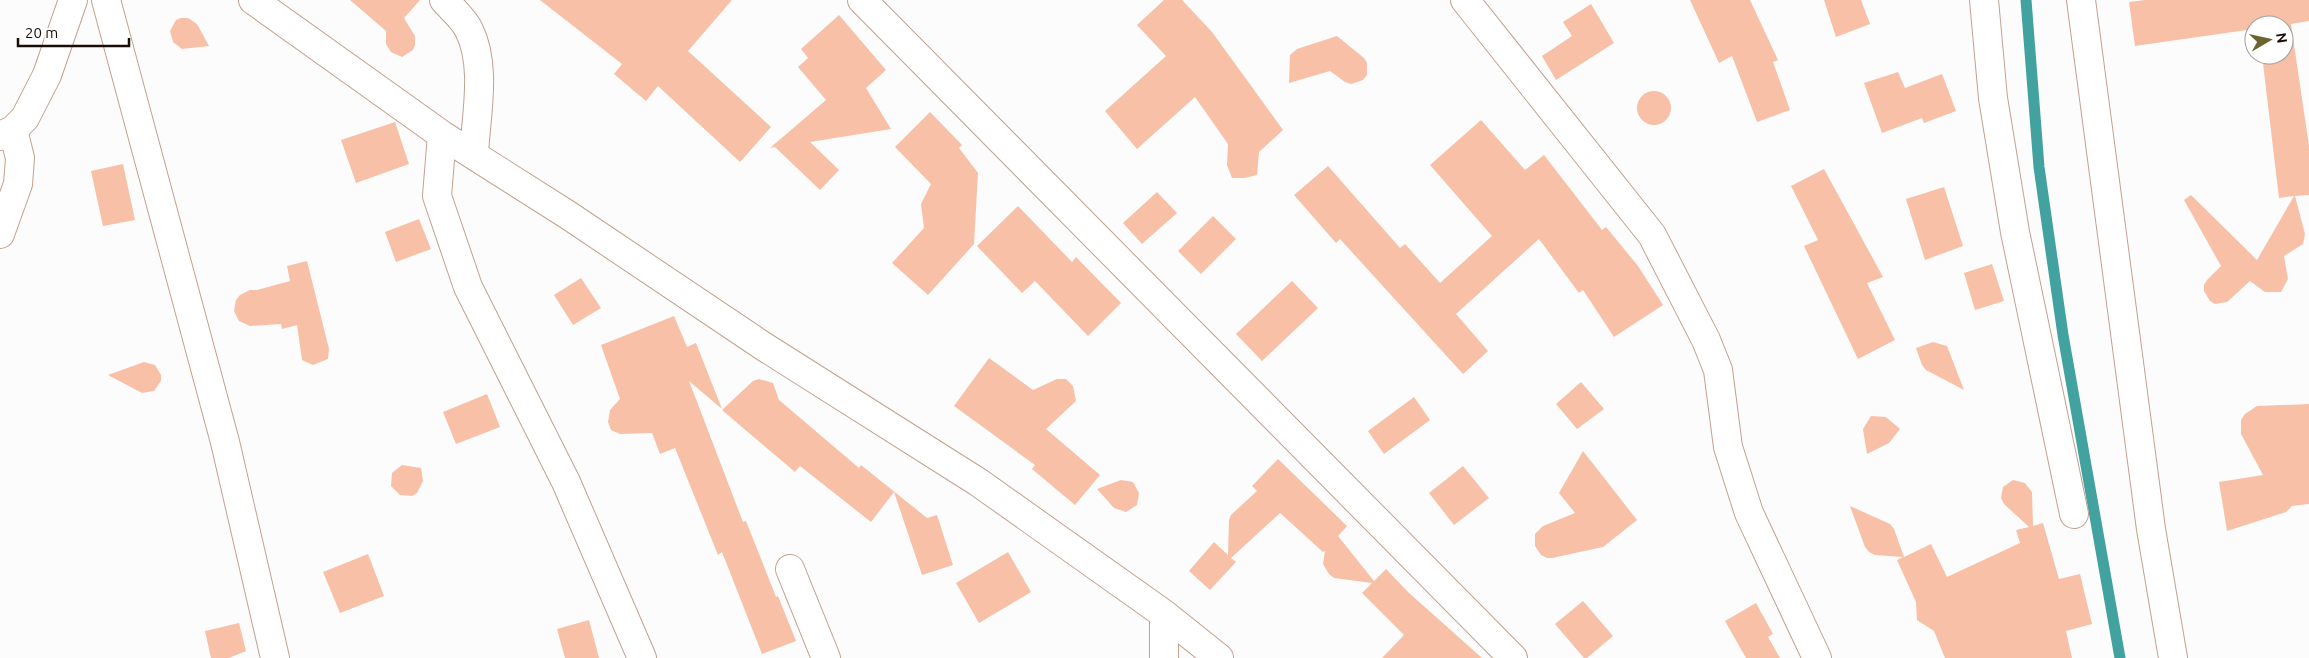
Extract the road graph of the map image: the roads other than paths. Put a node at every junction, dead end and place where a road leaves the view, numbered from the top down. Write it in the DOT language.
graph roads {
  1 [pos="73,0"];
  2 [pos="106,0"];
  3 [pos="253,0"];
  4 [pos="444,0"];
  5 [pos="862,0"];
  6 [pos="1465,0"];
  7 [pos="1984,0"];
  8 [pos="2081,0"];
  9 [pos="6,133"];
  10 [pos="442,135"];
  11 [pos="474,154"];
  12 [pos="0,234"];
  13 [pos="2074,514"];
  14 [pos="790,570"];
  15 [pos="1164,614"];
  16 [pos="275,658"];
  17 [pos="642,658"];
  18 [pos="826,658"];
  19 [pos="1164,658"];
  20 [pos="1219,658"];
  21 [pos="1513,658"];
  22 [pos="1817,658"];
  23 [pos="2174,658"];
  1 -- 9 [label="street"];
  2 -- 16 [label="street"];
  3 -- 10 [label="street"];
  4 -- 11 [label="street"];
  5 -- 21 [label="street"];
  6 -- 22 [label="street"];
  7 -- 13 [label="street"];
  8 -- 23 [label="street"];
  9 -- 12 [label="street"];
  10 -- 11 [label="street"];
  10 -- 17 [label="street"];
  11 -- 15 [label="street"];
  14 -- 18 [label="street"];
  15 -- 19 [label="street"];
  15 -- 20 [label="street"];
}
